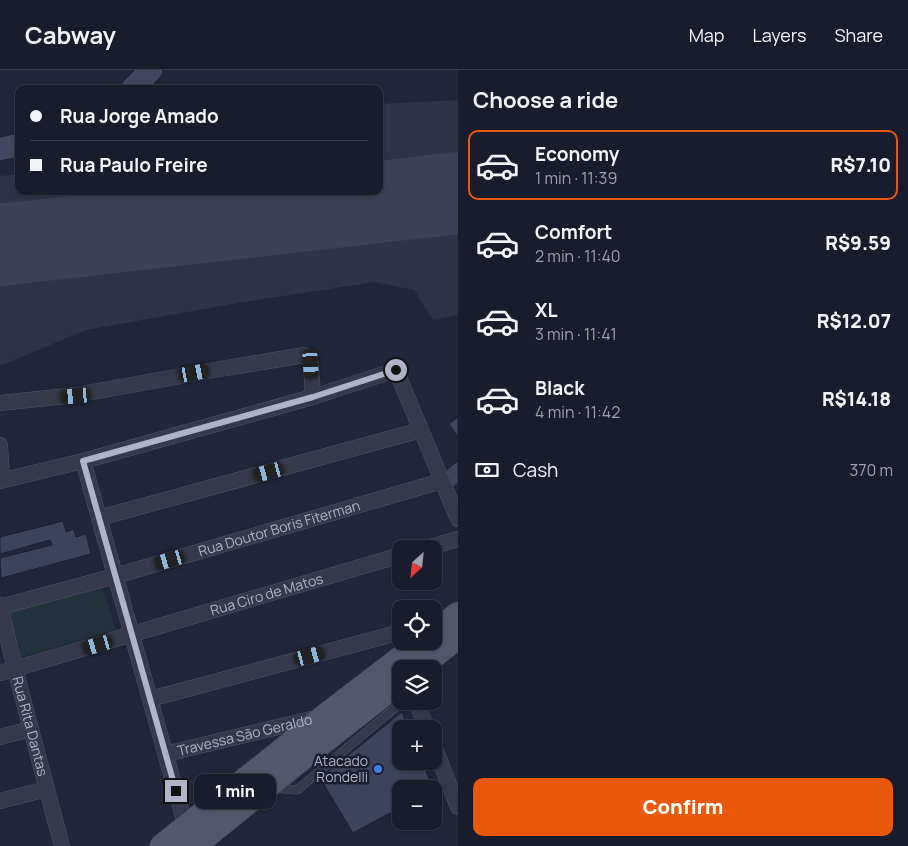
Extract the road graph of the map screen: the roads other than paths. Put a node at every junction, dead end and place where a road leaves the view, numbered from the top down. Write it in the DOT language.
graph roads {
  1 [pos="151,70"];
  2 [pos="136,85"];
  3 [pos="15,146"];
  4 [pos="0,149"];
  5 [pos="313,397"];
  6 [pos="0,402"];
  7 [pos="421,430"];
  8 [pos="0,445"];
  9 [pos="83,461"];
  10 [pos="1,480"];
  11 [pos="442,481"];
  12 [pos="99,518"];
  13 [pos="458,519"];
  14 [pos="458,539"];
  15 [pos="442,544"];
  16 [pos="392,558"];
  17 [pos="115,576"];
  18 [pos="0,606"];
  19 [pos="450,623"];
  20 [pos="392,634"];
  21 [pos="132,635"];
  22 [pos="411,650"];
  23 [pos="423,660"];
  24 [pos="15,669"];
  25 [pos="0,673"];
  26 [pos="392,688"];
  27 [pos="150,698"];
  28 [pos="392,710"];
  29 [pos="325,716"];
  30 [pos="31,729"];
  31 [pos="0,737"];
  32 [pos="165,754"];
  33 [pos="442,766"];
  34 [pos="267,787"];
  35 [pos="47,789"];
  36 [pos="0,801"];
  37 [pos="458,807"];
  38 [pos="190,837"];
  39 [pos="62,846"];
  40 [pos="162,846"];
  1 -- 2 [label="street"];
  3 -- 4 [label="street"];
  5 -- 6 [label="street"];
  5 -- 7 [label="street"];
  5 -- 9 [label="street"];
  7 -- 11 [label="street"];
  7 -- 12 [label="street"];
  8 -- 10 [label="street"];
  9 -- 10 [label="street"];
  9 -- 12 [label="street"];
  11 -- 13 [label="street"];
  11 -- 17 [label="street, Rua Doutor Boris Fiterman"];
  12 -- 17 [label="street"];
  14 -- 15 [label="street"];
  16 -- 21 [label="street, Rua Ciro de Matos"];
  17 -- 18 [label="street, Rua Doutor Boris Fiterman"];
  17 -- 21 [label="street"];
  18 -- 24 [label="street, Rua Rita Dantas"];
  19 -- 23 [label="main road"];
  20 -- 27 [label="street"];
  21 -- 24 [label="street, Rua Ciro de Matos"];
  21 -- 27 [label="street"];
  22 -- 29 [label="main road"];
  24 -- 25 [label="street, Rua Ciro de Matos"];
  24 -- 30 [label="street, Rua Rita Dantas"];
  26 -- 34 [label="main road"];
  27 -- 32 [label="street"];
  28 -- 34 [label="lane"];
  29 -- 32 [label="street, Travessa São Geraldo"];
  29 -- 38 [label="main road"];
  30 -- 31 [label="street"];
  30 -- 35 [label="street, Rua Rita Dantas"];
  32 -- 38 [label="street"];
  33 -- 37 [label="street"];
  34 -- 38 [label="main road"];
  35 -- 36 [label="street"];
  35 -- 39 [label="street, Rua Rita Dantas"];
  38 -- 40 [label="main road"];
}
